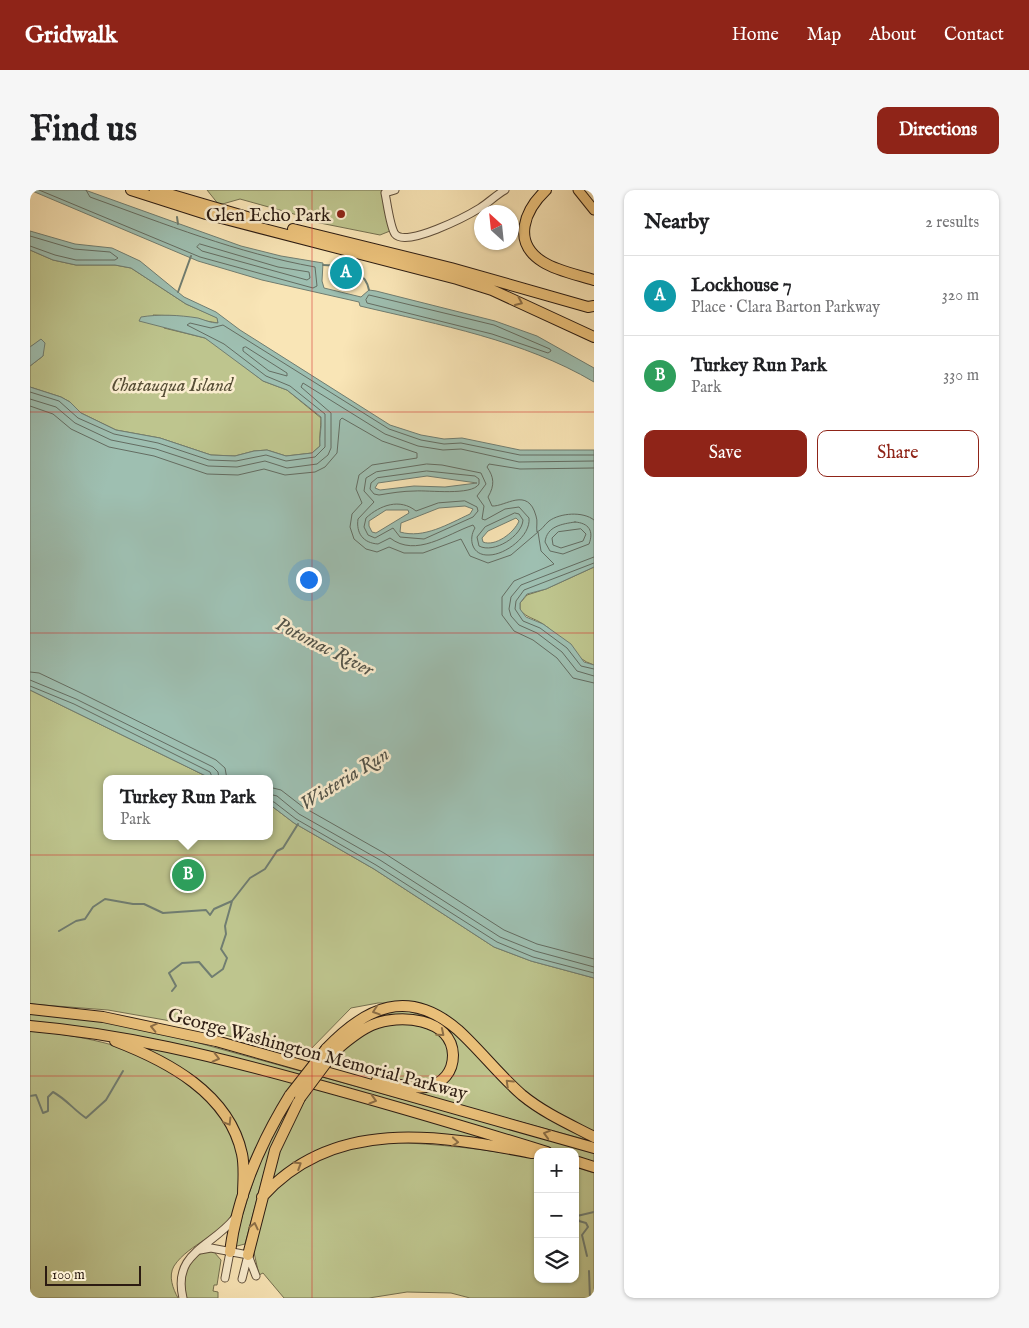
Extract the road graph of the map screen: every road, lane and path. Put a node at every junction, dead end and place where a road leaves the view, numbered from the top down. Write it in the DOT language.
graph roads {
  1 [pos="131,190"];
  2 [pos="155,190"];
  3 [pos="395,190"];
  4 [pos="504,190"];
  5 [pos="546,190"];
  6 [pos="578,190"];
  7 [pos="594,210"];
  8 [pos="379,258"];
  9 [pos="396,267"];
  10 [pos="440,280"];
  11 [pos="594,281"];
  12 [pos="492,290"];
  13 [pos="594,299"];
  14 [pos="578,304"];
  15 [pos="594,306"];
  16 [pos="594,337"];
  17 [pos="30,1009"];
  18 [pos="30,1026"];
  19 [pos="88,1031"];
  20 [pos="330,1050"];
  21 [pos="332,1074"];
  22 [pos="295,1096"];
  23 [pos="594,1137"];
  24 [pos="594,1148"];
  25 [pos="534,1149"];
  26 [pos="534,1153"];
  27 [pos="579,1162"];
  28 [pos="594,1167"];
  29 [pos="243,1196"];
  30 [pos="262,1196"];
  31 [pos="234,1219"];
  32 [pos="197,1251"];
  33 [pos="230,1252"];
  34 [pos="248,1255"];
  35 [pos="256,1276"];
  36 [pos="225,1278"];
  37 [pos="242,1279"];
  38 [pos="183,1298"];
  1 -- 8 [label="highway"];
  2 -- 14 [label="highway"];
  3 -- 4 [label="street"];
  5 -- 11 [label="highway"];
  6 -- 7 [label="main road"];
  8 -- 9 [label="highway"];
  8 -- 12 [label="highway"];
  10 -- 12 [label="highway"];
  12 -- 16 [label="highway, one-way"];
  13 -- 14 [label="highway"];
  14 -- 15 [label="highway"];
  21 -- 17 [label="highway, George Washington Memorial Parkway, one-way"];
  18 -- 19 [label="highway, George Washington Memorial Parkway"];
  19 -- 25 [label="highway, George Washington Memorial Parkway, one-way"];
  19 -- 29 [label="highway, one-way"];
  20 -- 21 [label="highway, one-way"];
  20 -- 22 [label="highway, bridge"];
  23 -- 20 [label="highway, one-way"];
  24 -- 21 [label="highway, George Washington Memorial Parkway, one-way"];
  22 -- 29 [label="highway"];
  22 -- 30 [label="highway"];
  30 -- 26 [label="highway, one-way"];
  27 -- 28 [label="highway"];
  29 -- 31 [label="highway"];
  34 -- 30 [label="highway, one-way"];
  31 -- 32 [label="street"];
  31 -- 33 [label="highway"];
  32 -- 33 [label="street"];
  32 -- 38 [label="street"];
  33 -- 34 [label="street"];
  33 -- 36 [label="street"];
  34 -- 35 [label="street"];
  34 -- 37 [label="street"];
}
